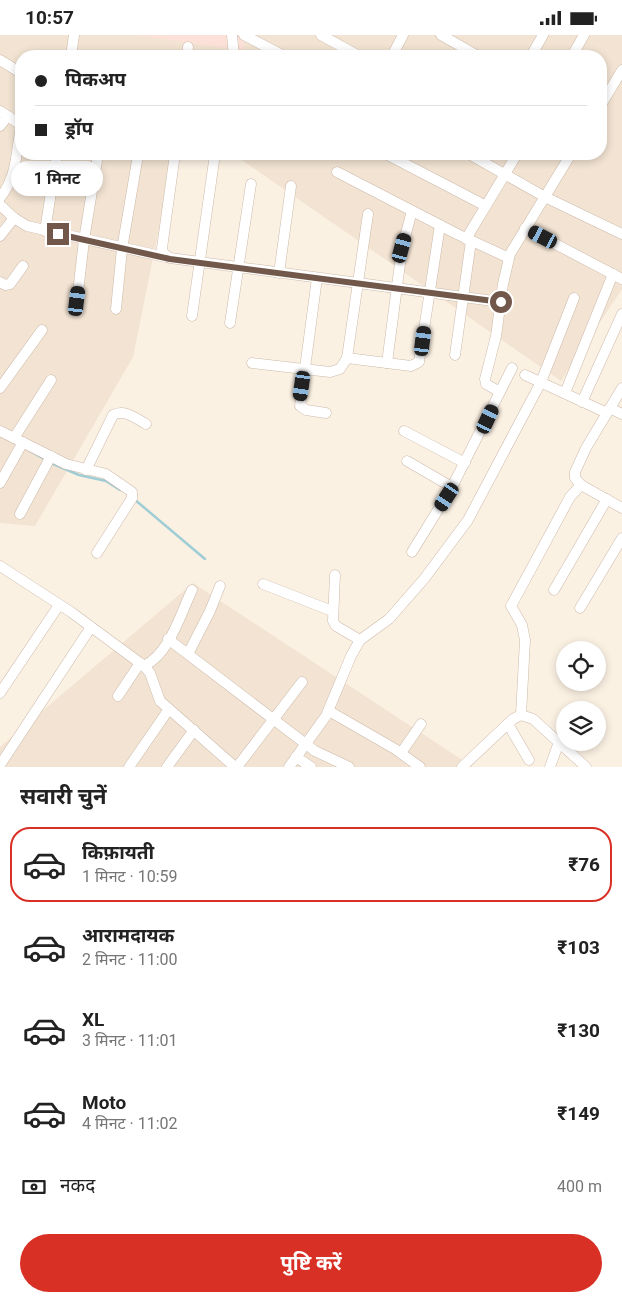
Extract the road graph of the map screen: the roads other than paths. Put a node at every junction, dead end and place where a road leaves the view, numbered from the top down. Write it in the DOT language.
graph roads {
  1 [pos="74,35"];
  2 [pos="232,35"];
  3 [pos="244,35"];
  4 [pos="321,35"];
  5 [pos="403,35"];
  6 [pos="441,35"];
  7 [pos="543,35"];
  8 [pos="584,35"];
  9 [pos="72,50"];
  10 [pos="233,50"];
  11 [pos="273,50"];
  12 [pos="348,50"];
  13 [pos="395,50"];
  14 [pos="467,50"];
  15 [pos="534,50"];
  16 [pos="575,50"];
  17 [pos="0,60"];
  18 [pos="15,69"];
  19 [pos="622,70"];
  20 [pos="607,95"];
  21 [pos="4,114"];
  22 [pos="15,124"];
  23 [pos="0,126"];
  24 [pos="16,160"];
  25 [pos="56,160"];
  26 [pos="97,160"];
  27 [pos="173,160"];
  28 [pos="214,160"];
  29 [pos="398,160"];
  30 [pos="482,160"];
  31 [pos="514,160"];
  32 [pos="568,160"];
  33 [pos="137,161"];
  34 [pos="337,172"];
  35 [pos="505,175"];
  36 [pos="251,184"];
  37 [pos="291,186"];
  38 [pos="545,197"];
  39 [pos="0,198"];
  40 [pos="0,205"];
  41 [pos="486,206"];
  42 [pos="412,211"];
  43 [pos="368,214"];
  44 [pos="14,218"];
  45 [pos="440,225"];
  46 [pos="525,229"];
  47 [pos="45,231"];
  48 [pos="622,234"];
  49 [pos="0,236"];
  50 [pos="84,240"];
  51 [pos="469,240"];
  52 [pos="122,249"];
  53 [pos="166,257"];
  54 [pos="509,258"];
  55 [pos="199,263"];
  56 [pos="23,266"];
  57 [pos="239,268"];
  58 [pos="279,273"];
  59 [pos="618,276"];
  60 [pos="317,278"];
  61 [pos="0,282"];
  62 [pos="358,284"];
  63 [pos="396,289"];
  64 [pos="429,293"];
  65 [pos="462,297"];
  66 [pos="574,298"];
  67 [pos="77,301"];
  68 [pos="501,302"];
  69 [pos="116,309"];
  70 [pos="622,314"];
  71 [pos="192,316"];
  72 [pos="230,323"];
  73 [pos="42,330"];
  74 [pos="454,355"];
  75 [pos="347,358"];
  76 [pos="252,363"];
  77 [pos="387,363"];
  78 [pos="512,368"];
  79 [pos="304,369"];
  80 [pos="525,375"];
  81 [pos="51,380"];
  82 [pos="541,382"];
  83 [pos="622,388"];
  84 [pos="0,389"];
  85 [pos="500,392"];
  86 [pos="565,393"];
  87 [pos="582,402"];
  88 [pos="609,411"];
  89 [pos="326,413"];
  90 [pos="622,414"];
  91 [pos="146,424"];
  92 [pos="0,431"];
  93 [pos="404,431"];
  94 [pos="18,440"];
  95 [pos="50,456"];
  96 [pos="407,461"];
  97 [pos="465,463"];
  98 [pos="86,470"];
  99 [pos="0,483"];
  100 [pos="581,485"];
  101 [pos="452,487"];
  102 [pos="607,499"];
  103 [pos="622,508"];
  104 [pos="20,514"];
  105 [pos="622,538"];
  106 [pos="412,552"];
  107 [pos="97,553"];
  108 [pos="0,566"];
  109 [pos="335,575"];
  110 [pos="263,584"];
  111 [pos="220,586"];
  112 [pos="192,590"];
  113 [pos="554,590"];
  114 [pos="59,605"];
  115 [pos="580,607"];
  116 [pos="332,611"];
  117 [pos="91,627"];
  118 [pos="168,639"];
  119 [pos="360,640"];
  120 [pos="188,654"];
  121 [pos="142,664"];
  122 [pos="302,683"];
  123 [pos="0,693"];
  124 [pos="118,695"];
  125 [pos="169,709"];
  126 [pos="329,711"];
  127 [pos="522,715"];
  128 [pos="275,719"];
  129 [pos="421,724"];
  130 [pos="508,725"];
  131 [pos="194,730"];
  132 [pos="556,739"];
  133 [pos="306,744"];
  134 [pos="556,750"];
  135 [pos="568,751"];
  136 [pos="400,753"];
  137 [pos="296,757"];
  138 [pos="529,760"];
  139 [pos="0,765"];
  140 [pos="581,765"];
  141 [pos="416,766"];
  142 [pos="128,767"];
  143 [pos="167,767"];
  144 [pos="236,767"];
  145 [pos="289,767"];
  146 [pos="311,767"];
  147 [pos="349,767"];
  148 [pos="462,767"];
  149 [pos="550,767"];
  1 -- 9 [label="street"];
  2 -- 10 [label="street"];
  3 -- 11 [label="street"];
  4 -- 12 [label="street"];
  5 -- 13 [label="street"];
  6 -- 14 [label="street"];
  7 -- 15 [label="street"];
  8 -- 16 [label="street"];
  17 -- 18 [label="street"];
  19 -- 20 [label="street"];
  21 -- 22 [label="street"];
  21 -- 23 [label="street"];
  24 -- 39 [label="street"];
  25 -- 47 [label="street"];
  26 -- 50 [label="street"];
  27 -- 53 [label="street"];
  28 -- 55 [label="street"];
  29 -- 41 [label="street"];
  30 -- 35 [label="street"];
  31 -- 35 [label="street"];
  32 -- 38 [label="street"];
  33 -- 52 [label="street"];
  34 -- 42 [label="street"];
  35 -- 38 [label="street"];
  35 -- 41 [label="street"];
  36 -- 57 [label="street"];
  37 -- 58 [label="street"];
  38 -- 46 [label="street"];
  38 -- 48 [label="street"];
  40 -- 44 [label="street"];
  41 -- 51 [label="street"];
  42 -- 45 [label="street"];
  42 -- 63 [label="street"];
  43 -- 62 [label="street"];
  44 -- 47 [label="street"];
  44 -- 49 [label="street"];
  45 -- 51 [label="street"];
  45 -- 64 [label="street"];
  46 -- 54 [label="street"];
  46 -- 59 [label="street"];
  47 -- 50 [label="street"];
  50 -- 52 [label="street"];
  50 -- 67 [label="street"];
  51 -- 54 [label="street"];
  51 -- 65 [label="street"];
  52 -- 53 [label="street"];
  52 -- 69 [label="street"];
  53 -- 55 [label="street"];
  54 -- 68 [label="street"];
  55 -- 57 [label="street"];
  55 -- 71 [label="street"];
  56 -- 61 [label="street"];
  57 -- 58 [label="street"];
  57 -- 72 [label="street"];
  58 -- 60 [label="street"];
  59 -- 86 [label="street"];
  60 -- 62 [label="street"];
  60 -- 79 [label="street"];
  62 -- 63 [label="street"];
  62 -- 75 [label="street"];
  63 -- 64 [label="street"];
  63 -- 77 [label="street"];
  64 -- 65 [label="street"];
  64 -- 77 [label="street"];
  65 -- 68 [label="street"];
  65 -- 74 [label="street"];
  66 -- 82 [label="street"];
  68 -- 85 [label="street"];
  70 -- 87 [label="street"];
  73 -- 84 [label="street"];
  75 -- 77 [label="street"];
  75 -- 79 [label="street"];
  76 -- 79 [label="street"];
  78 -- 85 [label="street"];
  79 -- 89 [label="street"];
  80 -- 82 [label="street"];
  81 -- 94 [label="street"];
  82 -- 86 [label="street"];
  82 -- 119 [label="street"];
  83 -- 88 [label="street"];
  85 -- 97 [label="street"];
  86 -- 87 [label="street"];
  87 -- 88 [label="street"];
  88 -- 90 [label="street"];
  88 -- 100 [label="street"];
  91 -- 98 [label="street"];
  92 -- 94 [label="street"];
  93 -- 97 [label="street"];
  94 -- 95 [label="street"];
  94 -- 99 [label="street"];
  95 -- 98 [label="street"];
  95 -- 104 [label="street"];
  96 -- 101 [label="street"];
  97 -- 101 [label="street"];
  98 -- 107 [label="street"];
  100 -- 102 [label="street"];
  100 -- 127 [label="street"];
  101 -- 106 [label="street"];
  102 -- 103 [label="street"];
  102 -- 113 [label="street"];
  105 -- 115 [label="street"];
  108 -- 114 [label="street"];
  109 -- 116 [label="street"];
  110 -- 116 [label="street"];
  111 -- 120 [label="street"];
  112 -- 118 [label="street"];
  114 -- 117 [label="street"];
  114 -- 123 [label="street"];
  116 -- 119 [label="street"];
  117 -- 121 [label="street"];
  117 -- 139 [label="street"];
  118 -- 120 [label="street"];
  118 -- 121 [label="street"];
  119 -- 126 [label="street"];
  120 -- 128 [label="street"];
  121 -- 124 [label="street"];
  121 -- 125 [label="street"];
  122 -- 128 [label="street"];
  125 -- 131 [label="street"];
  125 -- 142 [label="street"];
  126 -- 133 [label="street"];
  126 -- 136 [label="street"];
  127 -- 130 [label="street"];
  127 -- 132 [label="street"];
  128 -- 133 [label="street"];
  128 -- 144 [label="street"];
  129 -- 136 [label="street"];
  130 -- 138 [label="street"];
  130 -- 148 [label="street"];
  131 -- 143 [label="street"];
  131 -- 144 [label="street"];
  133 -- 137 [label="street"];
  133 -- 147 [label="street"];
  134 -- 149 [label="street"];
  135 -- 140 [label="street"];
  136 -- 141 [label="street"];
  137 -- 145 [label="street"];
  137 -- 146 [label="street"];
}
